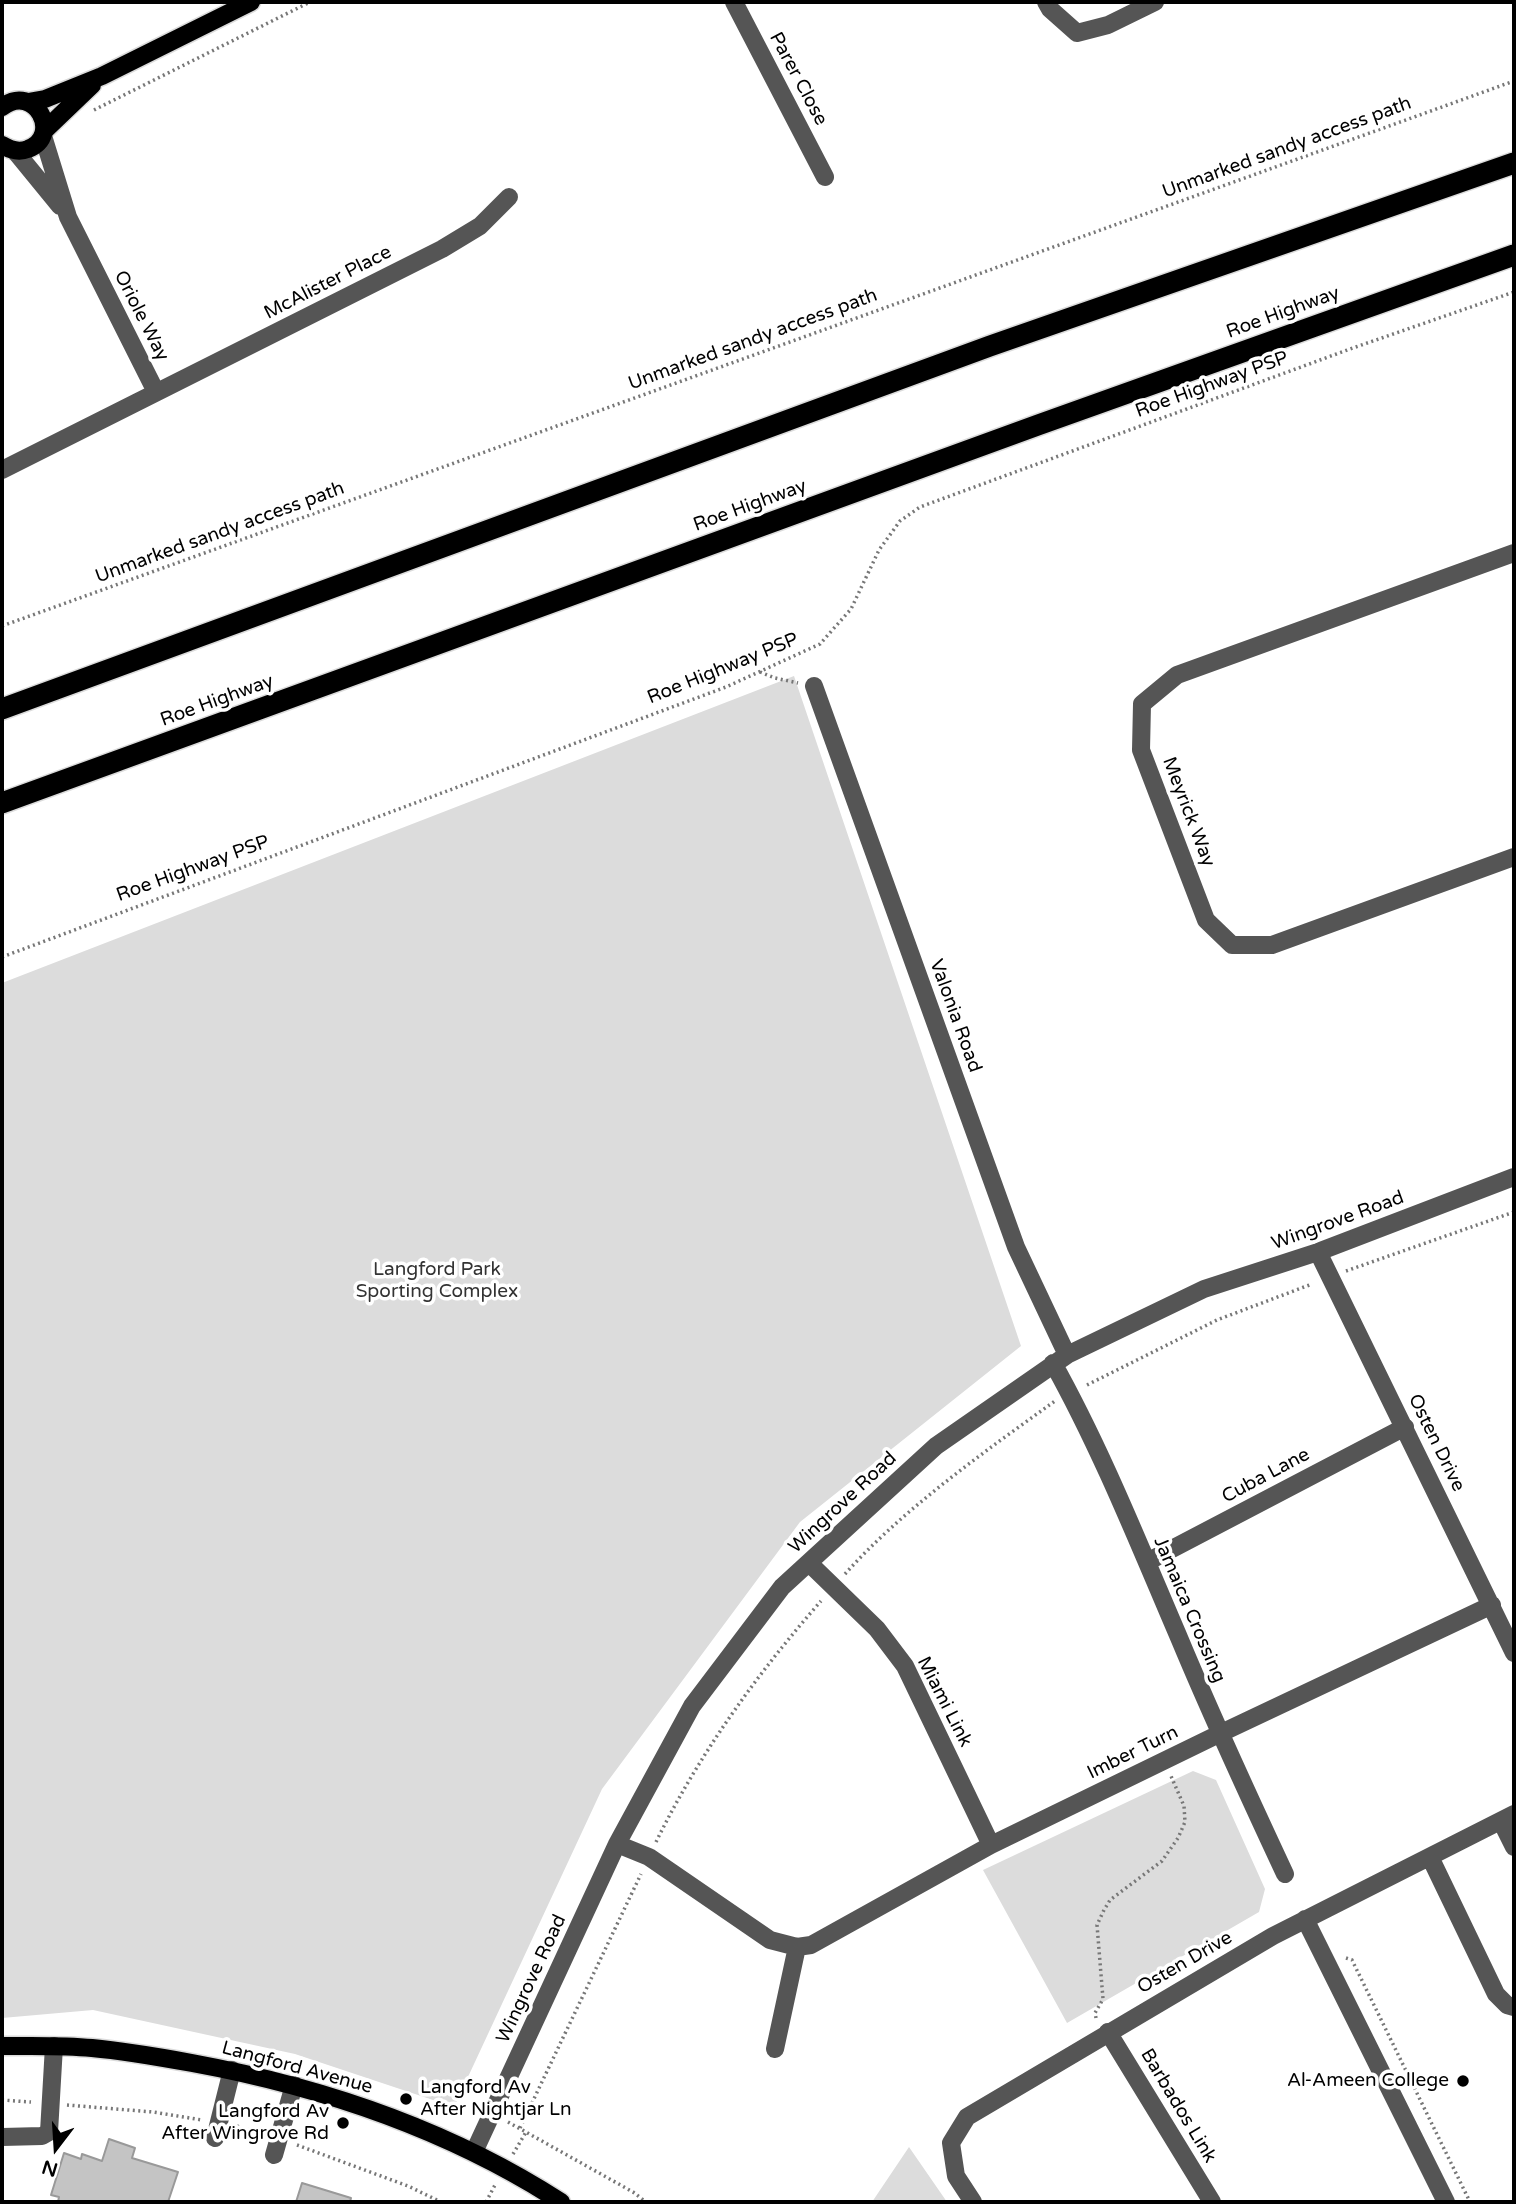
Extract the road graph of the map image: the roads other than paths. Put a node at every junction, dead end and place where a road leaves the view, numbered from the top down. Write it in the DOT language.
graph roads {
  1 [pos="251,2"];
  2 [pos="734,2"];
  3 [pos="1046,2"];
  4 [pos="1155,2"];
  5 [pos="102,76"];
  6 [pos="28,102"];
  7 [pos="2,107"];
  8 [pos="43,134"];
  9 [pos="6,148"];
  10 [pos="1514,163"];
  11 [pos="825,177"];
  12 [pos="509,197"];
  13 [pos="68,217"];
  14 [pos="1514,255"];
  15 [pos="156,392"];
  16 [pos="2,470"];
  17 [pos="1514,552"];
  18 [pos="814,686"];
  19 [pos="2,709"];
  20 [pos="2,803"];
  21 [pos="1514,857"];
  22 [pos="1514,1177"];
  23 [pos="1318,1252"];
  24 [pos="1060,1359"];
  25 [pos="1405,1427"];
  26 [pos="1147,1562"];
  27 [pos="809,1563"];
  28 [pos="1492,1605"];
  29 [pos="1514,1653"];
  30 [pos="1219,1734"];
  31 [pos="1508,1817"];
  32 [pos="617,1844"];
  33 [pos="991,1845"];
  34 [pos="1514,1847"];
  35 [pos="1430,1857"];
  36 [pos="1285,1874"];
  37 [pos="1305,1919"];
  38 [pos="797,1947"];
  39 [pos="1514,2007"];
  40 [pos="1108,2032"];
  41 [pos="2,2046"];
  42 [pos="54,2046"];
  43 [pos="775,2049"];
  44 [pos="232,2070"];
  45 [pos="294,2085"];
  46 [pos="2,2137"];
  47 [pos="215,2138"];
  48 [pos="474,2152"];
  49 [pos="274,2155"];
  50 [pos="561,2202"];
  51 [pos="973,2202"];
  52 [pos="1212,2202"];
  53 [pos="1446,2202"];
  1 -- 5 [label="main road"];
  2 -- 11 [label="street, Parer Close"];
  3 -- 4 [label="street"];
  5 -- 6 [label="main road"];
  5 -- 8 [label="main road"];
  6 -- 7 [label="main road"];
  6 -- 8 [label="main road"];
  8 -- 9 [label="main road"];
  8 -- 13 [label="street, Oriole Way"];
  9 -- 13 [label="street, Oriole Way"];
  10 -- 19 [label="highway"];
  12 -- 15 [label="street, McAlister Place"];
  13 -- 15 [label="street, Oriole Way"];
  14 -- 20 [label="highway, Roe Highway"];
  15 -- 16 [label="street, Oriole Way"];
  17 -- 21 [label="street, Meyrick Way"];
  18 -- 24 [label="street, Valonia Road"];
  22 -- 23 [label="street, Wingrove Road"];
  23 -- 24 [label="street, Wingrove Road"];
  23 -- 25 [label="street, Osten Drive"];
  24 -- 26 [label="street, Jamaica Crossing"];
  24 -- 27 [label="street, Wingrove Road"];
  25 -- 26 [label="street, Cuba Lane"];
  25 -- 28 [label="street, Osten Drive"];
  26 -- 30 [label="street, Jamaica Crossing"];
  27 -- 32 [label="street, Wingrove Road"];
  27 -- 33 [label="street, Miami Link"];
  28 -- 29 [label="street, Osten Drive"];
  28 -- 30 [label="street, Imber Turn"];
  30 -- 33 [label="street, Imber Turn"];
  30 -- 36 [label="street, Jamaica Crossing"];
  31 -- 34 [label="street"];
  31 -- 35 [label="street, Osten Drive"];
  32 -- 38 [label="street"];
  32 -- 48 [label="street, Wingrove Road"];
  33 -- 38 [label="street, Imber Turn"];
  35 -- 37 [label="street, Osten Drive"];
  35 -- 39 [label="street"];
  37 -- 40 [label="street, Osten Drive"];
  37 -- 53 [label="street"];
  38 -- 43 [label="street"];
  40 -- 51 [label="street, Osten Drive"];
  40 -- 52 [label="street, Barbados Link"];
  41 -- 42 [label="main road, Langford Avenue"];
  42 -- 44 [label="main road, Langford Avenue"];
  42 -- 46 [label="street"];
  44 -- 45 [label="main road, Langford Avenue"];
  44 -- 47 [label="street"];
  45 -- 48 [label="main road, Langford Avenue"];
  45 -- 49 [label="street"];
  48 -- 50 [label="main road, Langford Avenue"];
}
